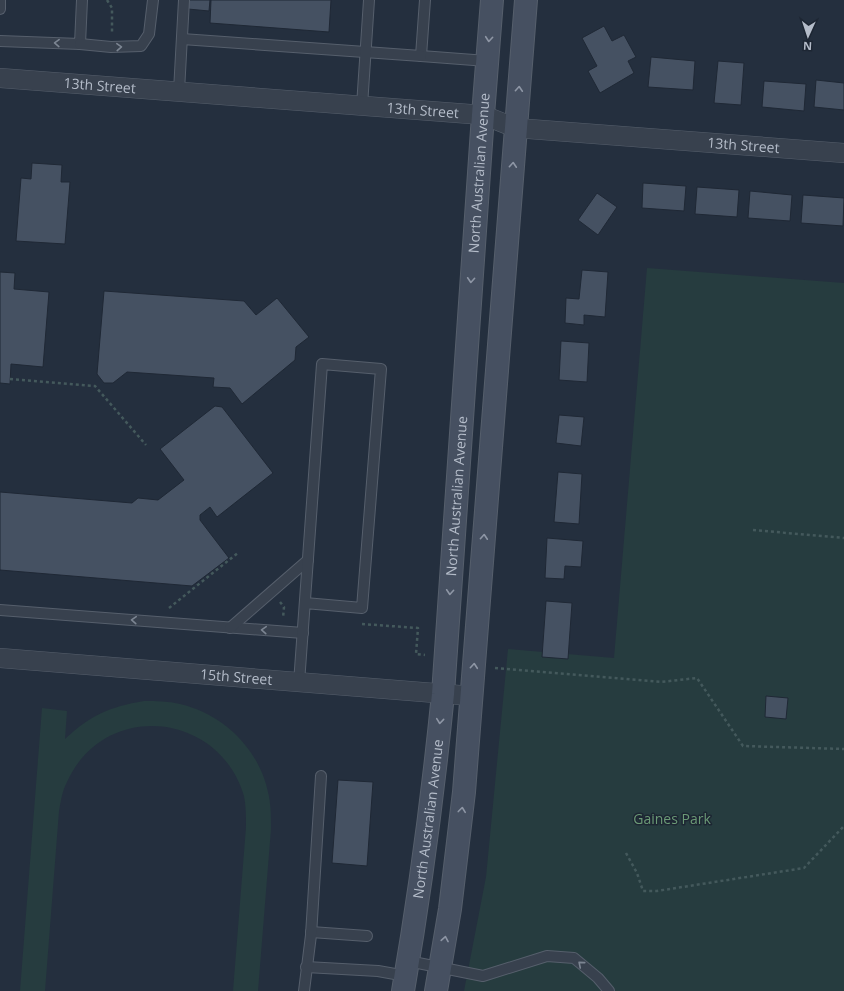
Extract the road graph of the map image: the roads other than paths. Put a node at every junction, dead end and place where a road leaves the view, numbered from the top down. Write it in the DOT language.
graph roads {
  1 [pos="0,0"];
  2 [pos="82,0"];
  3 [pos="153,0"];
  4 [pos="184,0"];
  5 [pos="369,0"];
  6 [pos="425,0"];
  7 [pos="492,0"];
  8 [pos="526,0"];
  9 [pos="0,9"];
  10 [pos="182,39"];
  11 [pos="0,41"];
  12 [pos="80,44"];
  13 [pos="365,52"];
  14 [pos="421,56"];
  15 [pos="487,61"];
  16 [pos="0,78"];
  17 [pos="179,92"];
  18 [pos="362,106"];
  19 [pos="483,115"];
  20 [pos="516,128"];
  21 [pos="844,152"];
  22 [pos="308,560"];
  23 [pos="305,603"];
  24 [pos="0,610"];
  25 [pos="230,628"];
  26 [pos="303,633"];
  27 [pos="0,658"];
  28 [pos="299,683"];
  29 [pos="443,694"];
  30 [pos="472,696"];
  31 [pos="321,776"];
  32 [pos="311,932"];
  33 [pos="367,936"];
  34 [pos="440,966"];
  35 [pos="306,968"];
  36 [pos="406,976"];
  37 [pos="304,991"];
  38 [pos="436,991"];
  39 [pos="609,991"];
  1 -- 9 [label="lane"];
  2 -- 12 [label="lane"];
  12 -- 3 [label="lane, one-way"];
  4 -- 10 [label="lane"];
  5 -- 13 [label="lane"];
  6 -- 14 [label="lane"];
  7 -- 15 [label="main road, North Australian Avenue, one-way"];
  20 -- 8 [label="main road, one-way"];
  10 -- 13 [label="lane"];
  10 -- 17 [label="lane"];
  12 -- 11 [label="lane, one-way"];
  13 -- 14 [label="lane"];
  13 -- 18 [label="lane"];
  14 -- 15 [label="lane"];
  15 -- 19 [label="main road, North Australian Avenue"];
  16 -- 17 [label="street, 13th Street"];
  17 -- 18 [label="street, 13th Street"];
  18 -- 19 [label="street, 13th Street"];
  19 -- 20 [label="street, 13th Street"];
  19 -- 29 [label="main road, North Australian Avenue, one-way"];
  20 -- 21 [label="street, 13th Street"];
  30 -- 20 [label="main road, one-way"];
  22 -- 23 [label="lane"];
  22 -- 23 [label="lane"];
  22 -- 25 [label="lane"];
  23 -- 26 [label="lane"];
  25 -- 24 [label="lane, one-way"];
  26 -- 25 [label="lane, one-way"];
  26 -- 28 [label="lane"];
  27 -- 28 [label="street, 15th Street"];
  28 -- 29 [label="street, 15th Street"];
  29 -- 30 [label="street, 15th Street"];
  29 -- 36 [label="main road, North Australian Avenue, one-way"];
  34 -- 30 [label="main road, one-way"];
  31 -- 32 [label="lane"];
  32 -- 33 [label="lane"];
  32 -- 35 [label="lane"];
  34 -- 36 [label="lane"];
  34 -- 38 [label="main road"];
  39 -- 34 [label="lane, one-way"];
  35 -- 36 [label="lane"];
  35 -- 37 [label="lane"];
}
